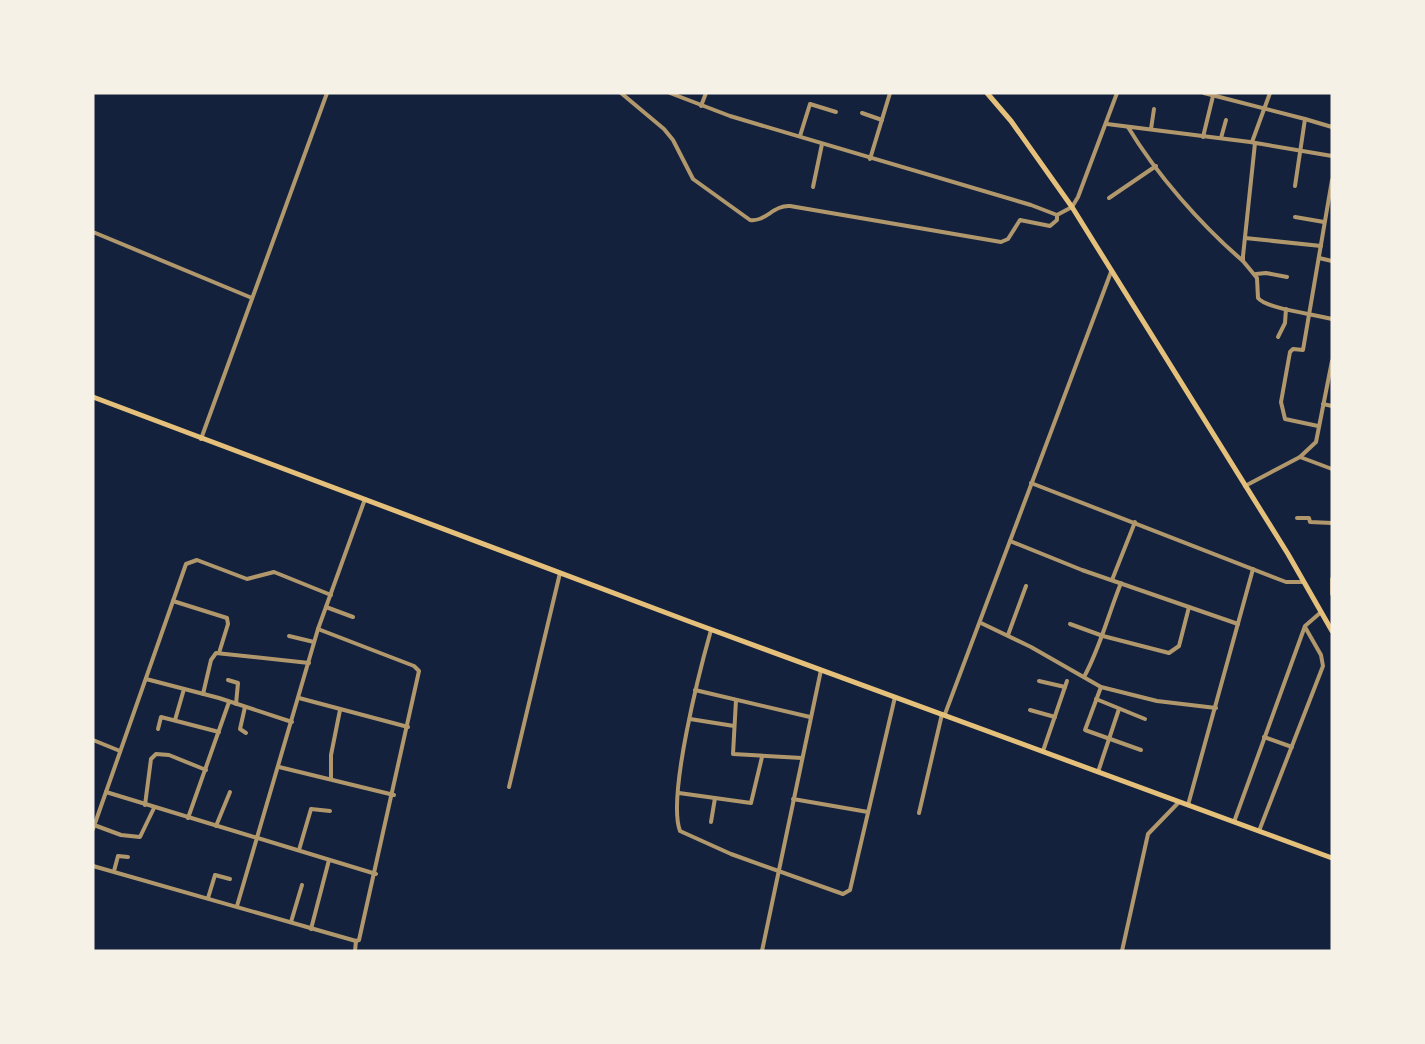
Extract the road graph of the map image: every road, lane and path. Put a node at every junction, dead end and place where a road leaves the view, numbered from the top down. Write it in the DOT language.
graph roads {
  1 [pos="327,93"];
  2 [pos="621,93"];
  3 [pos="670,93"];
  4 [pos="706,93"];
  5 [pos="890,93"];
  6 [pos="987,93"];
  7 [pos="1117,93"];
  8 [pos="1204,93"];
  9 [pos="1270,93"];
  10 [pos="1213,96"];
  11 [pos="701,106"];
  12 [pos="1265,107"];
  13 [pos="1154,109"];
  14 [pos="836,112"];
  15 [pos="862,113"];
  16 [pos="1305,119"];
  17 [pos="882,120"];
  18 [pos="1226,120"];
  19 [pos="1107,124"];
  20 [pos="1128,126"];
  21 [pos="1332,127"];
  22 [pos="1151,129"];
  23 [pos="800,136"];
  24 [pos="1203,136"];
  25 [pos="1221,138"];
  26 [pos="1253,143"];
  27 [pos="822,144"];
  28 [pos="1300,150"];
  29 [pos="1332,156"];
  30 [pos="870,159"];
  31 [pos="1156,166"];
  32 [pos="1332,180"];
  33 [pos="1294,186"];
  34 [pos="813,187"];
  35 [pos="1109,198"];
  36 [pos="1073,206"];
  37 [pos="1057,216"];
  38 [pos="1325,216"];
  39 [pos="1332,216"];
  40 [pos="1295,217"];
  41 [pos="1324,222"];
  42 [pos="93,232"];
  43 [pos="1245,238"];
  44 [pos="1321,246"];
  45 [pos="1318,258"];
  46 [pos="1243,261"];
  47 [pos="1332,261"];
  48 [pos="1111,272"];
  49 [pos="1256,274"];
  50 [pos="1287,277"];
  51 [pos="252,298"];
  52 [pos="1286,309"];
  53 [pos="1310,312"];
  54 [pos="1332,319"];
  55 [pos="1278,337"];
  56 [pos="1332,361"];
  57 [pos="93,397"];
  58 [pos="1323,404"];
  59 [pos="1332,406"];
  60 [pos="1318,426"];
  61 [pos="201,439"];
  62 [pos="1300,458"];
  63 [pos="1332,469"];
  64 [pos="1031,483"];
  65 [pos="1246,485"];
  66 [pos="365,499"];
  67 [pos="1297,518"];
  68 [pos="1135,522"];
  69 [pos="1332,524"];
  70 [pos="1010,541"];
  71 [pos="1253,569"];
  72 [pos="560,572"];
  73 [pos="1332,579"];
  74 [pos="1112,580"];
  75 [pos="1302,582"];
  76 [pos="1121,583"];
  77 [pos="1026,586"];
  78 [pos="1332,593"];
  79 [pos="330,595"];
  80 [pos="172,601"];
  81 [pos="326,607"];
  82 [pos="1189,608"];
  83 [pos="1320,613"];
  84 [pos="353,617"];
  85 [pos="981,623"];
  86 [pos="1070,624"];
  87 [pos="1238,624"];
  88 [pos="1305,626"];
  89 [pos="318,629"];
  90 [pos="711,630"];
  91 [pos="1332,631"];
  92 [pos="1008,635"];
  93 [pos="1100,635"];
  94 [pos="289,636"];
  95 [pos="314,642"];
  96 [pos="219,653"];
  97 [pos="309,663"];
  98 [pos="822,669"];
  99 [pos="1084,677"];
  100 [pos="146,679"];
  101 [pos="228,680"];
  102 [pos="1039,681"];
  103 [pos="1067,681"];
  104 [pos="1065,687"];
  105 [pos="1101,687"];
  106 [pos="184,689"];
  107 [pos="695,690"];
  108 [pos="203,694"];
  109 [pos="896,696"];
  110 [pos="299,698"];
  111 [pos="1096,699"];
  112 [pos="736,700"];
  113 [pos="229,702"];
  114 [pos="236,704"];
  115 [pos="245,707"];
  116 [pos="1216,708"];
  117 [pos="1119,709"];
  118 [pos="340,710"];
  119 [pos="1030,710"];
  120 [pos="944,714"];
  121 [pos="810,717"];
  122 [pos="1055,717"];
  123 [pos="690,719"];
  124 [pos="1145,719"];
  125 [pos="175,720"];
  126 [pos="292,722"];
  127 [pos="734,726"];
  128 [pos="408,727"];
  129 [pos="158,729"];
  130 [pos="219,732"];
  131 [pos="246,734"];
  132 [pos="1264,736"];
  133 [pos="1110,739"];
  134 [pos="93,740"];
  135 [pos="1292,747"];
  136 [pos="1141,750"];
  137 [pos="120,751"];
  138 [pos="1043,751"];
  139 [pos="762,757"];
  140 [pos="802,758"];
  141 [pos="279,767"];
  142 [pos="206,770"];
  143 [pos="1098,772"];
  144 [pos="331,779"];
  145 [pos="509,787"];
  146 [pos="106,792"];
  147 [pos="230,792"];
  148 [pos="679,793"];
  149 [pos="393,795"];
  150 [pos="716,798"];
  151 [pos="793,799"];
  152 [pos="1179,802"];
  153 [pos="145,805"];
  154 [pos="1188,805"];
  155 [pos="154,808"];
  156 [pos="330,811"];
  157 [pos="868,812"];
  158 [pos="919,813"];
  159 [pos="188,818"];
  160 [pos="711,822"];
  161 [pos="1234,822"];
  162 [pos="216,826"];
  163 [pos="94,827"];
  164 [pos="1259,831"];
  165 [pos="258,839"];
  166 [pos="299,850"];
  167 [pos="128,857"];
  168 [pos="1332,858"];
  169 [pos="329,860"];
  170 [pos="93,866"];
  171 [pos="778,869"];
  172 [pos="114,871"];
  173 [pos="376,874"];
  174 [pos="230,879"];
  175 [pos="302,885"];
  176 [pos="208,898"];
  177 [pos="237,906"];
  178 [pos="291,922"];
  179 [pos="311,929"];
  180 [pos="356,941"];
  181 [pos="355,951"];
  182 [pos="762,951"];
  183 [pos="1122,951"];
  1 -- 51 [label="street"];
  2 -- 37 [label="street"];
  3 -- 11 [label="street"];
  4 -- 11 [label="street"];
  5 -- 17 [label="street"];
  6 -- 36 [label="main road"];
  7 -- 19 [label="street"];
  8 -- 10 [label="street"];
  9 -- 12 [label="street"];
  10 -- 12 [label="street"];
  10 -- 24 [label="street"];
  11 -- 23 [label="street"];
  12 -- 16 [label="street"];
  12 -- 26 [label="street"];
  13 -- 22 [label="street"];
  14 -- 23 [label="street"];
  15 -- 17 [label="street"];
  16 -- 21 [label="street"];
  16 -- 28 [label="street"];
  17 -- 30 [label="street"];
  18 -- 25 [label="street"];
  19 -- 20 [label="street"];
  19 -- 36 [label="street"];
  20 -- 22 [label="street"];
  20 -- 31 [label="street"];
  22 -- 24 [label="street"];
  23 -- 27 [label="street"];
  24 -- 25 [label="street"];
  25 -- 26 [label="street"];
  26 -- 28 [label="street"];
  26 -- 43 [label="street"];
  27 -- 30 [label="street"];
  27 -- 34 [label="street"];
  28 -- 29 [label="street"];
  28 -- 33 [label="street"];
  30 -- 37 [label="street"];
  31 -- 35 [label="street"];
  31 -- 46 [label="street"];
  32 -- 38 [label="street"];
  36 -- 37 [label="street"];
  36 -- 48 [label="main road"];
  38 -- 39 [label="street"];
  38 -- 41 [label="street"];
  40 -- 41 [label="street"];
  41 -- 44 [label="street"];
  42 -- 51 [label="street"];
  43 -- 44 [label="street"];
  43 -- 46 [label="street"];
  44 -- 45 [label="street"];
  45 -- 47 [label="street"];
  45 -- 53 [label="street"];
  46 -- 49 [label="street"];
  48 -- 64 [label="street"];
  48 -- 65 [label="main road"];
  49 -- 50 [label="street"];
  49 -- 52 [label="street"];
  51 -- 61 [label="street"];
  52 -- 53 [label="street"];
  52 -- 55 [label="street"];
  53 -- 54 [label="street"];
  53 -- 60 [label="street"];
  56 -- 58 [label="street"];
  57 -- 61 [label="main road"];
  58 -- 59 [label="street"];
  58 -- 60 [label="street"];
  60 -- 62 [label="street"];
  61 -- 66 [label="main road"];
  62 -- 63 [label="street"];
  62 -- 65 [label="street"];
  64 -- 68 [label="street"];
  64 -- 70 [label="street"];
  65 -- 75 [label="main road"];
  66 -- 72 [label="main road"];
  66 -- 79 [label="street"];
  67 -- 69 [label="street"];
  68 -- 71 [label="street"];
  68 -- 74 [label="street"];
  70 -- 74 [label="street"];
  70 -- 85 [label="street"];
  71 -- 75 [label="street"];
  71 -- 87 [label="street"];
  72 -- 90 [label="main road"];
  72 -- 145 [label="street"];
  73 -- 78 [label="street"];
  74 -- 76 [label="street"];
  75 -- 83 [label="main road"];
  76 -- 82 [label="street"];
  76 -- 93 [label="street"];
  77 -- 92 [label="street"];
  79 -- 80 [label="street"];
  79 -- 81 [label="street"];
  80 -- 96 [label="street"];
  80 -- 100 [label="street"];
  81 -- 84 [label="street"];
  81 -- 89 [label="street"];
  82 -- 87 [label="street"];
  82 -- 93 [label="street"];
  83 -- 88 [label="street"];
  83 -- 91 [label="main road"];
  85 -- 92 [label="street"];
  85 -- 120 [label="street"];
  86 -- 93 [label="street"];
  87 -- 116 [label="street"];
  88 -- 132 [label="street"];
  88 -- 135 [label="street"];
  89 -- 95 [label="street"];
  89 -- 128 [label="street"];
  90 -- 98 [label="main road"];
  90 -- 107 [label="street"];
  92 -- 99 [label="street"];
  93 -- 99 [label="street"];
  94 -- 95 [label="street"];
  95 -- 97 [label="street"];
  96 -- 97 [label="street"];
  96 -- 108 [label="street"];
  97 -- 110 [label="street"];
  98 -- 109 [label="main road"];
  98 -- 121 [label="street"];
  99 -- 105 [label="street"];
  100 -- 106 [label="street"];
  100 -- 137 [label="street"];
  101 -- 114 [label="street"];
  102 -- 104 [label="street"];
  103 -- 104 [label="street"];
  104 -- 122 [label="street"];
  105 -- 111 [label="street"];
  105 -- 116 [label="street"];
  106 -- 108 [label="street"];
  106 -- 125 [label="street"];
  107 -- 112 [label="street"];
  107 -- 123 [label="street"];
  108 -- 113 [label="street"];
  109 -- 120 [label="main road"];
  109 -- 157 [label="street"];
  110 -- 118 [label="street"];
  110 -- 126 [label="street"];
  111 -- 117 [label="street"];
  111 -- 133 [label="street"];
  112 -- 121 [label="street"];
  112 -- 127 [label="street"];
  113 -- 114 [label="street"];
  113 -- 130 [label="street"];
  114 -- 115 [label="street"];
  115 -- 126 [label="street"];
  115 -- 131 [label="street"];
  116 -- 154 [label="street"];
  117 -- 124 [label="street"];
  117 -- 133 [label="street"];
  118 -- 128 [label="street"];
  118 -- 144 [label="street"];
  119 -- 122 [label="street"];
  120 -- 138 [label="main road"];
  120 -- 158 [label="street"];
  121 -- 140 [label="street"];
  122 -- 138 [label="street"];
  123 -- 127 [label="street"];
  123 -- 148 [label="street"];
  125 -- 129 [label="street"];
  125 -- 130 [label="street"];
  126 -- 141 [label="street"];
  127 -- 139 [label="street"];
  128 -- 149 [label="street"];
  130 -- 142 [label="street"];
  132 -- 135 [label="street"];
  132 -- 161 [label="street"];
  133 -- 136 [label="street"];
  133 -- 143 [label="street"];
  134 -- 137 [label="street"];
  135 -- 164 [label="street"];
  137 -- 146 [label="street"];
  138 -- 143 [label="main road"];
  139 -- 140 [label="street"];
  139 -- 150 [label="street"];
  140 -- 151 [label="street"];
  141 -- 144 [label="street"];
  141 -- 165 [label="street"];
  142 -- 153 [label="street"];
  142 -- 159 [label="street"];
  143 -- 152 [label="main road"];
  144 -- 149 [label="street"];
  146 -- 153 [label="street"];
  146 -- 163 [label="street"];
  147 -- 162 [label="street"];
  148 -- 150 [label="street"];
  148 -- 171 [label="street"];
  149 -- 173 [label="street"];
  150 -- 160 [label="street"];
  151 -- 157 [label="street"];
  151 -- 171 [label="street"];
  152 -- 154 [label="main road"];
  152 -- 183 [label="street"];
  153 -- 155 [label="street"];
  154 -- 161 [label="main road"];
  155 -- 159 [label="street"];
  155 -- 163 [label="street"];
  156 -- 166 [label="street"];
  157 -- 171 [label="street"];
  159 -- 162 [label="street"];
  161 -- 164 [label="main road"];
  162 -- 165 [label="street"];
  164 -- 168 [label="main road"];
  165 -- 166 [label="street"];
  165 -- 177 [label="street"];
  166 -- 169 [label="street"];
  167 -- 172 [label="street"];
  169 -- 173 [label="street"];
  169 -- 179 [label="street"];
  170 -- 172 [label="street"];
  171 -- 182 [label="street"];
  172 -- 176 [label="street"];
  173 -- 180 [label="street"];
  174 -- 176 [label="street"];
  175 -- 178 [label="street"];
  176 -- 177 [label="street"];
  177 -- 178 [label="street"];
  178 -- 179 [label="street"];
  179 -- 180 [label="street"];
  180 -- 181 [label="street"];
}
